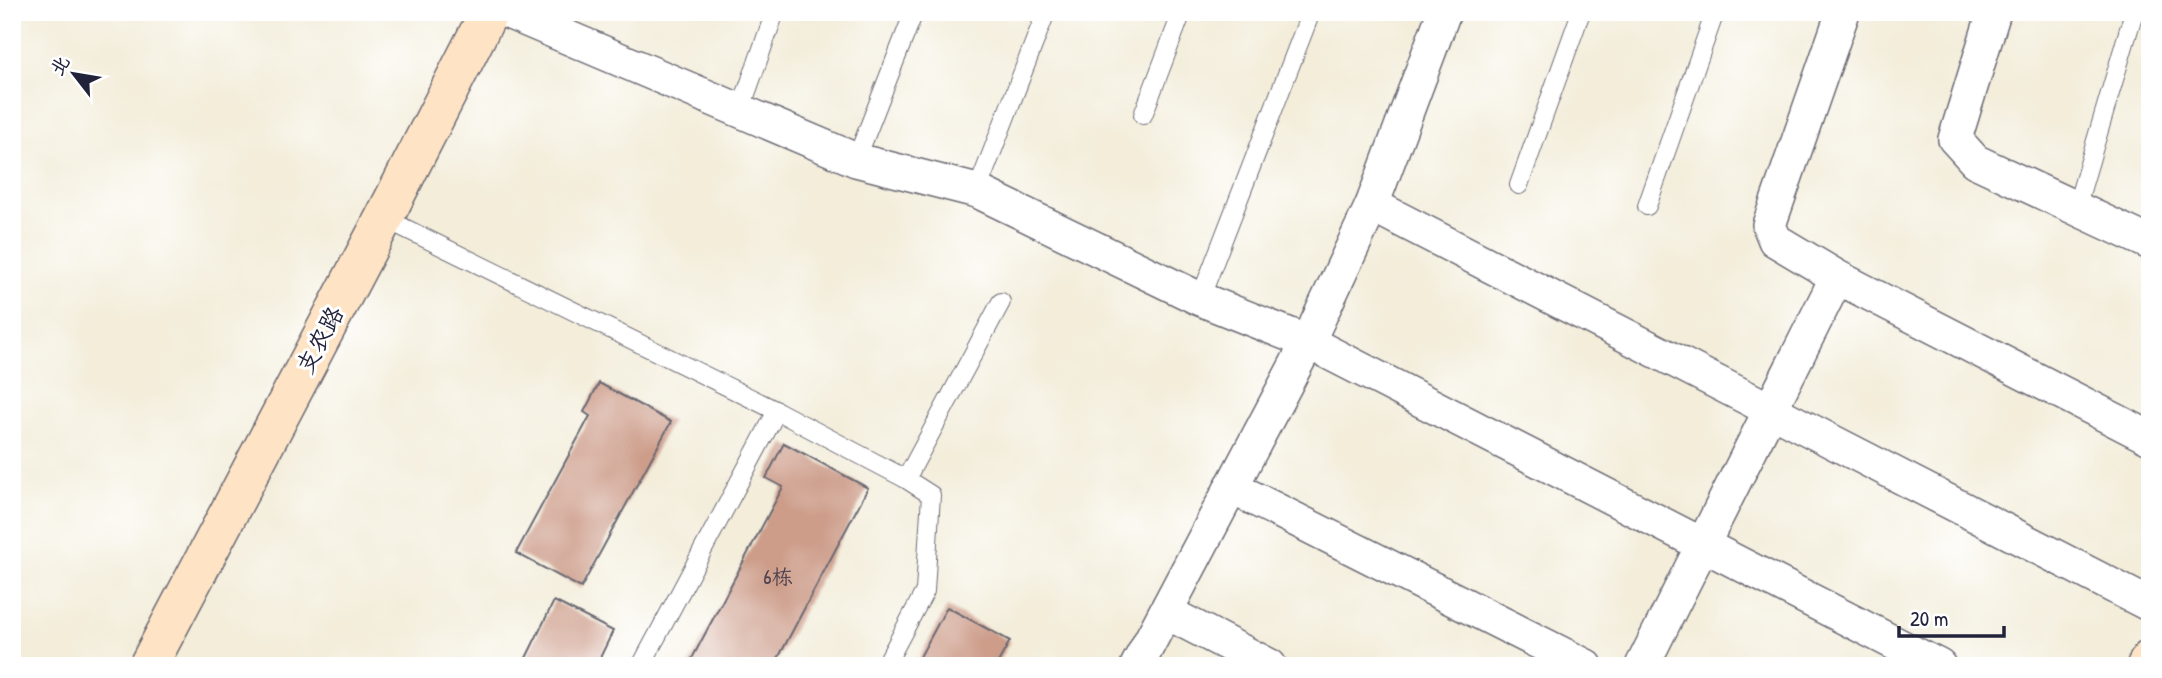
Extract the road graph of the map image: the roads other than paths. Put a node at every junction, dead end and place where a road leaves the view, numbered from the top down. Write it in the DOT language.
graph roads {
  1 [pos="489,12"];
  2 [pos="508,12"];
  3 [pos="775,12"];
  4 [pos="914,12"];
  5 [pos="1046,12"];
  6 [pos="1182,12"];
  7 [pos="1311,12"];
  8 [pos="1444,12"];
  9 [pos="1581,12"];
  10 [pos="1714,12"];
  11 [pos="1843,12"];
  12 [pos="1994,12"];
  13 [pos="2134,12"];
  14 [pos="740,111"];
  15 [pos="1143,115"];
  16 [pos="856,160"];
  17 [pos="1519,185"];
  18 [pos="977,191"];
  19 [pos="1372,205"];
  20 [pos="1647,206"];
  21 [pos="2076,208"];
  22 [pos="384,218"];
  23 [pos="2150,243"];
  24 [pos="1837,277"];
  25 [pos="1200,299"];
  26 [pos="1001,302"];
  27 [pos="1308,342"];
  28 [pos="1771,409"];
  29 [pos="777,411"];
  30 [pos="2150,438"];
  31 [pos="906,479"];
  32 [pos="1231,487"];
  33 [pos="1704,545"];
  34 [pos="2150,605"];
  35 [pos="1166,612"];
  36 [pos="2150,659"];
  37 [pos="148,666"];
  38 [pos="641,666"];
  39 [pos="885,666"];
  40 [pos="1138,666"];
  41 [pos="1270,666"];
  42 [pos="1586,666"];
  43 [pos="1642,666"];
  44 [pos="1939,666"];
  45 [pos="2146,666"];
  1 -- 22 [label="street, 支农路"];
  2 -- 14 [label="street"];
  3 -- 14 [label="lane"];
  4 -- 16 [label="lane"];
  5 -- 18 [label="lane"];
  6 -- 15 [label="lane"];
  7 -- 25 [label="lane"];
  8 -- 19 [label="street"];
  9 -- 17 [label="lane"];
  10 -- 20 [label="lane"];
  11 -- 24 [label="street"];
  12 -- 21 [label="street"];
  13 -- 21 [label="lane"];
  14 -- 16 [label="street"];
  16 -- 18 [label="street"];
  18 -- 25 [label="street"];
  19 -- 27 [label="street"];
  19 -- 28 [label="street"];
  21 -- 23 [label="street"];
  22 -- 29 [label="lane"];
  22 -- 37 [label="street, 支农路"];
  24 -- 28 [label="street"];
  24 -- 30 [label="street"];
  25 -- 27 [label="street"];
  26 -- 31 [label="lane"];
  27 -- 32 [label="street"];
  27 -- 33 [label="street"];
  28 -- 33 [label="street"];
  28 -- 34 [label="street"];
  29 -- 31 [label="lane"];
  29 -- 38 [label="lane"];
  31 -- 39 [label="lane"];
  32 -- 35 [label="street"];
  32 -- 42 [label="street"];
  33 -- 43 [label="street"];
  33 -- 44 [label="street"];
  35 -- 40 [label="street"];
  35 -- 41 [label="street"];
  36 -- 45 [label="street"];
}
